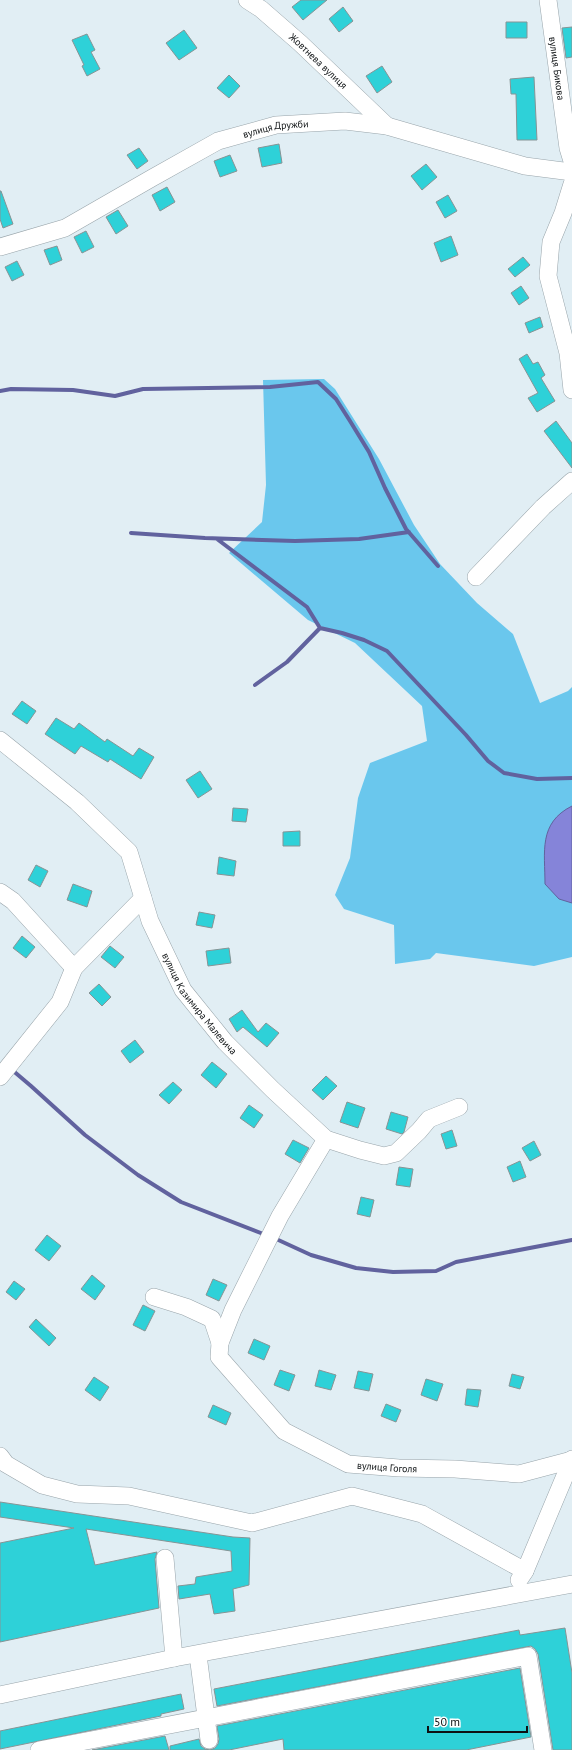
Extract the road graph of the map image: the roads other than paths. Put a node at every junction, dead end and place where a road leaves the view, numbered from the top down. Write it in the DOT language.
graph roads {
  1 [pos="247,0"];
  2 [pos="548,0"];
  3 [pos="387,126"];
  4 [pos="572,161"];
  5 [pos="572,172"];
  6 [pos="572,184"];
  7 [pos="0,247"];
  8 [pos="572,390"];
  9 [pos="572,481"];
  10 [pos="476,577"];
  11 [pos="0,740"];
  12 [pos="0,892"];
  13 [pos="144,898"];
  14 [pos="74,968"];
  15 [pos="0,1077"];
  16 [pos="459,1107"];
  17 [pos="326,1139"];
  18 [pos="154,1297"];
  19 [pos="219,1350"];
  20 [pos="0,1456"];
  21 [pos="572,1460"];
  22 [pos="165,1558"];
  23 [pos="525,1571"];
  24 [pos="572,1584"];
  25 [pos="510,1596"];
  26 [pos="198,1655"];
  27 [pos="174,1658"];
  28 [pos="0,1695"];
  29 [pos="205,1718"];
  30 [pos="209,1740"];
  31 [pos="39,1750"];
  32 [pos="543,1750"];
  1 -- 3 [label="street, Жовтнева вулиця"];
  2 -- 4 [label="street, вулиця Бикова"];
  3 -- 5 [label="street, вулиця Дружби"];
  3 -- 7 [label="street, вулиця Дружби"];
  6 -- 8 [label="street"];
  9 -- 10 [label="street"];
  11 -- 13 [label="street, вулиця Казимира Малевича"];
  12 -- 14 [label="street"];
  13 -- 14 [label="street"];
  13 -- 17 [label="street, вулиця Казимира Малевича"];
  14 -- 15 [label="street"];
  16 -- 17 [label="street, вулиця Казимира Малевича"];
  17 -- 19 [label="street"];
  18 -- 19 [label="street"];
  19 -- 21 [label="street, вулиця Гоголя"];
  20 -- 23 [label="street"];
  21 -- 23 [label="street"];
  22 -- 27 [label="street"];
  23 -- 25 [label="street"];
  24 -- 25 [label="street"];
  25 -- 26 [label="street"];
  26 -- 27 [label="street"];
  26 -- 29 [label="street"];
  27 -- 28 [label="street"];
  29 -- 30 [label="street"];
  29 -- 31 [label="street"];
  29 -- 32 [label="street"];
}
